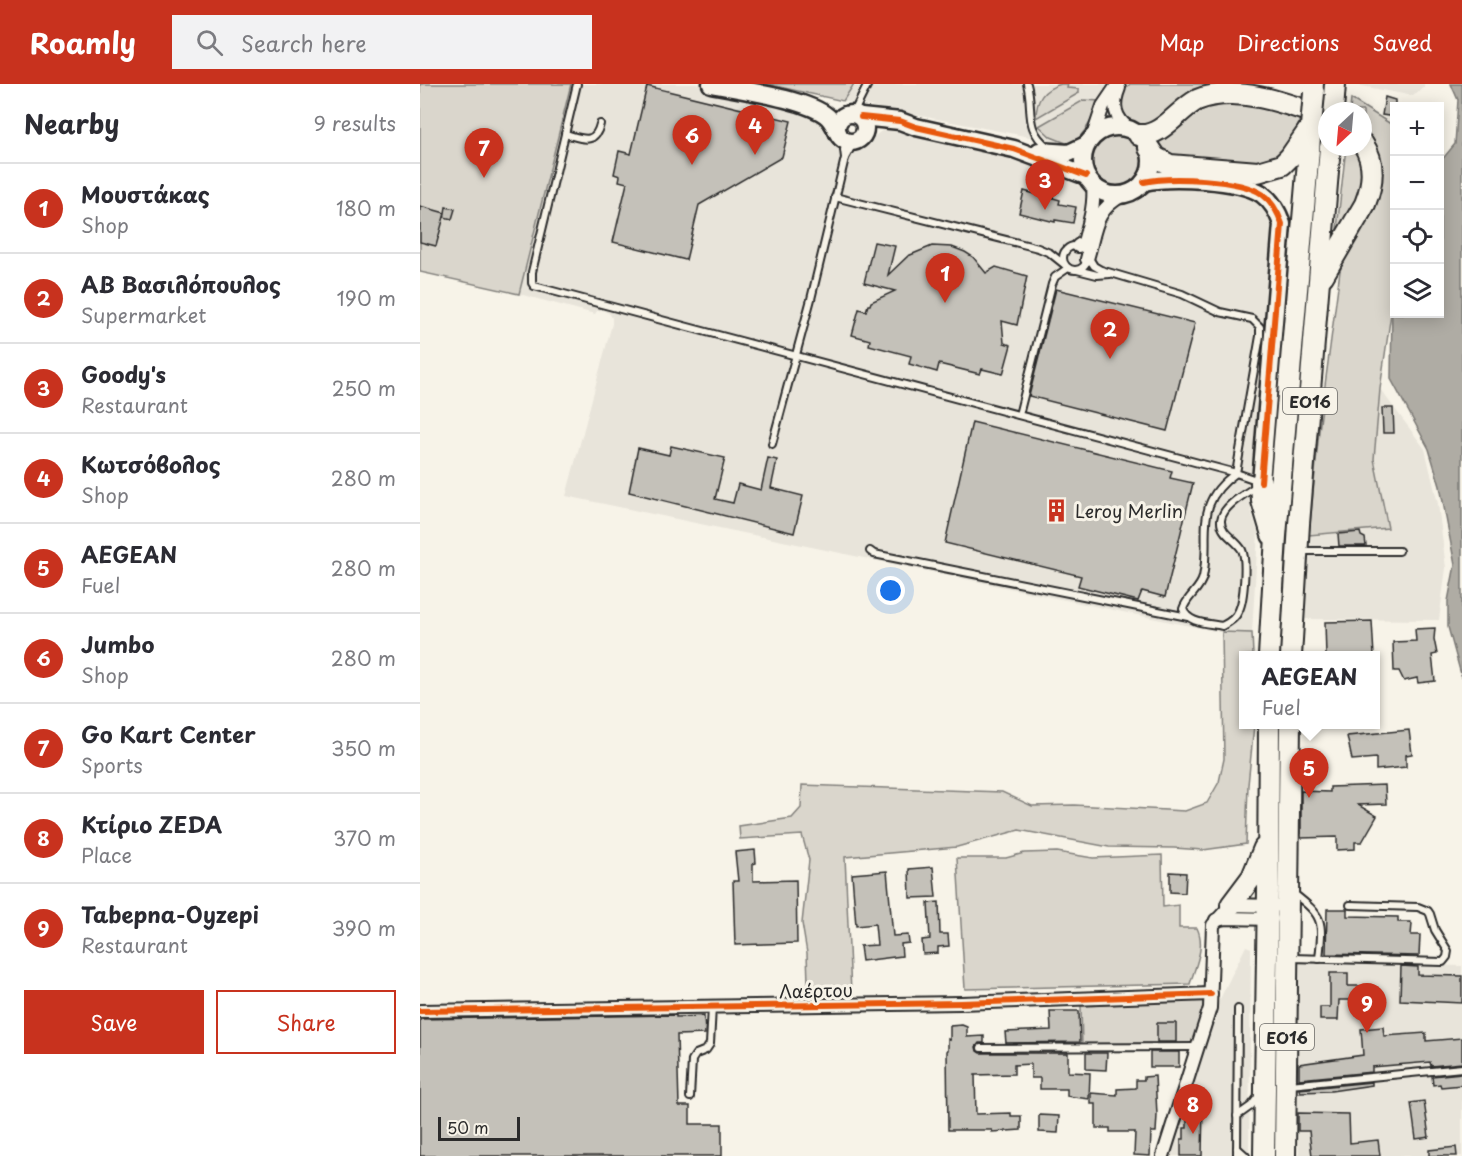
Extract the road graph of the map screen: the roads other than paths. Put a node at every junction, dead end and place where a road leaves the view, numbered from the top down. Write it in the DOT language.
graph roads {
  1 [pos="577,84"];
  2 [pos="711,84"];
  3 [pos="868,84"];
  4 [pos="1027,84"];
  5 [pos="1335,84"];
  6 [pos="1115,86"];
  7 [pos="1330,102"];
  8 [pos="799,103"];
  9 [pos="1318,113"];
  10 [pos="853,115"];
  11 [pos="600,124"];
  12 [pos="1318,124"];
  13 [pos="916,127"];
  14 [pos="565,134"];
  15 [pos="1139,138"];
  16 [pos="1090,140"];
  17 [pos="849,142"];
  18 [pos="1014,149"];
  19 [pos="1062,153"];
  20 [pos="1321,156"];
  21 [pos="1329,156"];
  22 [pos="1369,156"];
  23 [pos="1090,181"];
  24 [pos="1144,182"];
  25 [pos="1123,195"];
  26 [pos="835,197"];
  27 [pos="1077,246"];
  28 [pos="1088,257"];
  29 [pos="1066,267"];
  30 [pos="1077,270"];
  31 [pos="1111,274"];
  32 [pos="1320,280"];
  33 [pos="795,356"];
  34 [pos="1019,415"];
  35 [pos="772,444"];
  36 [pos="1236,473"];
  37 [pos="1261,482"];
  38 [pos="870,551"];
  39 [pos="1297,551"];
  40 [pos="1399,551"];
  41 [pos="1275,554"];
  42 [pos="1188,618"];
  43 [pos="1269,651"];
  44 [pos="1292,651"];
  45 [pos="1269,729"];
  46 [pos="1290,729"];
  47 [pos="1267,839"];
  48 [pos="1231,905"];
  49 [pos="1288,905"];
  50 [pos="1350,905"];
  51 [pos="1268,912"];
  52 [pos="1216,920"];
  53 [pos="1287,958"];
  54 [pos="1319,959"];
  55 [pos="1211,994"];
  56 [pos="712,1006"];
  57 [pos="1238,1009"];
  58 [pos="420,1011"];
  59 [pos="1198,1047"];
  60 [pos="981,1048"];
  61 [pos="1462,1068"];
  62 [pos="1265,1083"];
  63 [pos="1286,1085"];
  64 [pos="690,1097"];
  65 [pos="1238,1116"];
  66 [pos="1237,1148"];
  67 [pos="1163,1156"];
  68 [pos="1237,1156"];
  69 [pos="1246,1156"];
  70 [pos="1264,1156"];
  71 [pos="1285,1156"];
  1 -- 14 [label="lane"];
  2 -- 8 [label="street"];
  3 -- 10 [label="lane"];
  4 -- 19 [label="lane"];
  5 -- 7 [label="main road, ΕΟ16"];
  6 -- 15 [label="street"];
  6 -- 16 [label="street"];
  8 -- 10 [label="street"];
  8 -- 17 [label="street"];
  9 -- 15 [label="main road"];
  10 -- 13 [label="street"];
  10 -- 17 [label="street"];
  10 -- 17 [label="street"];
  11 -- 14 [label="lane"];
  12 -- 15 [label="main road"];
  13 -- 17 [label="street"];
  13 -- 18 [label="street"];
  14 -- 33 [label="lane"];
  15 -- 16 [label="street"];
  15 -- 24 [label="street"];
  16 -- 19 [label="street"];
  16 -- 23 [label="street"];
  17 -- 26 [label="lane"];
  18 -- 19 [label="street"];
  18 -- 23 [label="street"];
  20 -- 41 [label="main road, ΕΟ16"];
  21 -- 32 [label="main road, ΕΟ16"];
  22 -- 32 [label="main road"];
  23 -- 25 [label="street"];
  23 -- 27 [label="street"];
  24 -- 25 [label="street"];
  24 -- 37 [label="street"];
  25 -- 28 [label="street"];
  26 -- 29 [label="lane"];
  26 -- 33 [label="lane"];
  27 -- 28 [label="lane"];
  27 -- 29 [label="lane"];
  28 -- 30 [label="lane"];
  28 -- 31 [label="lane"];
  29 -- 30 [label="lane"];
  29 -- 34 [label="lane"];
  30 -- 31 [label="lane"];
  31 -- 36 [label="lane"];
  32 -- 39 [label="main road, ΕΟ16"];
  33 -- 34 [label="lane"];
  33 -- 35 [label="lane"];
  34 -- 36 [label="lane"];
  36 -- 37 [label="lane"];
  36 -- 42 [label="lane"];
  37 -- 41 [label="main road"];
  37 -- 42 [label="lane"];
  38 -- 42 [label="lane"];
  39 -- 40 [label="lane"];
  39 -- 44 [label="main road, ΕΟ16"];
  41 -- 43 [label="main road, ΕΟ16"];
  45 -- 47 [label="main road, ΕΟ16"];
  46 -- 49 [label="main road, ΕΟ16"];
  47 -- 48 [label="main road"];
  47 -- 51 [label="main road, ΕΟ16"];
  48 -- 51 [label="street"];
  48 -- 52 [label="street"];
  49 -- 51 [label="street"];
  49 -- 53 [label="main road, ΕΟ16"];
  49 -- 54 [label="lane"];
  50 -- 54 [label="lane"];
  51 -- 52 [label="street"];
  51 -- 62 [label="main road, ΕΟ16"];
  52 -- 55 [label="street"];
  53 -- 54 [label="lane"];
  53 -- 63 [label="main road, ΕΟ16"];
  55 -- 56 [label="street, Λαέρτου"];
  55 -- 59 [label="street"];
  56 -- 58 [label="street, Λαέρτου"];
  56 -- 64 [label="lane"];
  57 -- 65 [label="lane"];
  59 -- 60 [label="lane"];
  59 -- 67 [label="street"];
  61 -- 63 [label="lane"];
  62 -- 65 [label="lane"];
  62 -- 70 [label="main road, ΕΟ16"];
  63 -- 71 [label="main road, ΕΟ16"];
  65 -- 66 [label="lane"];
  66 -- 68 [label="lane"];
  66 -- 69 [label="lane"];
}
